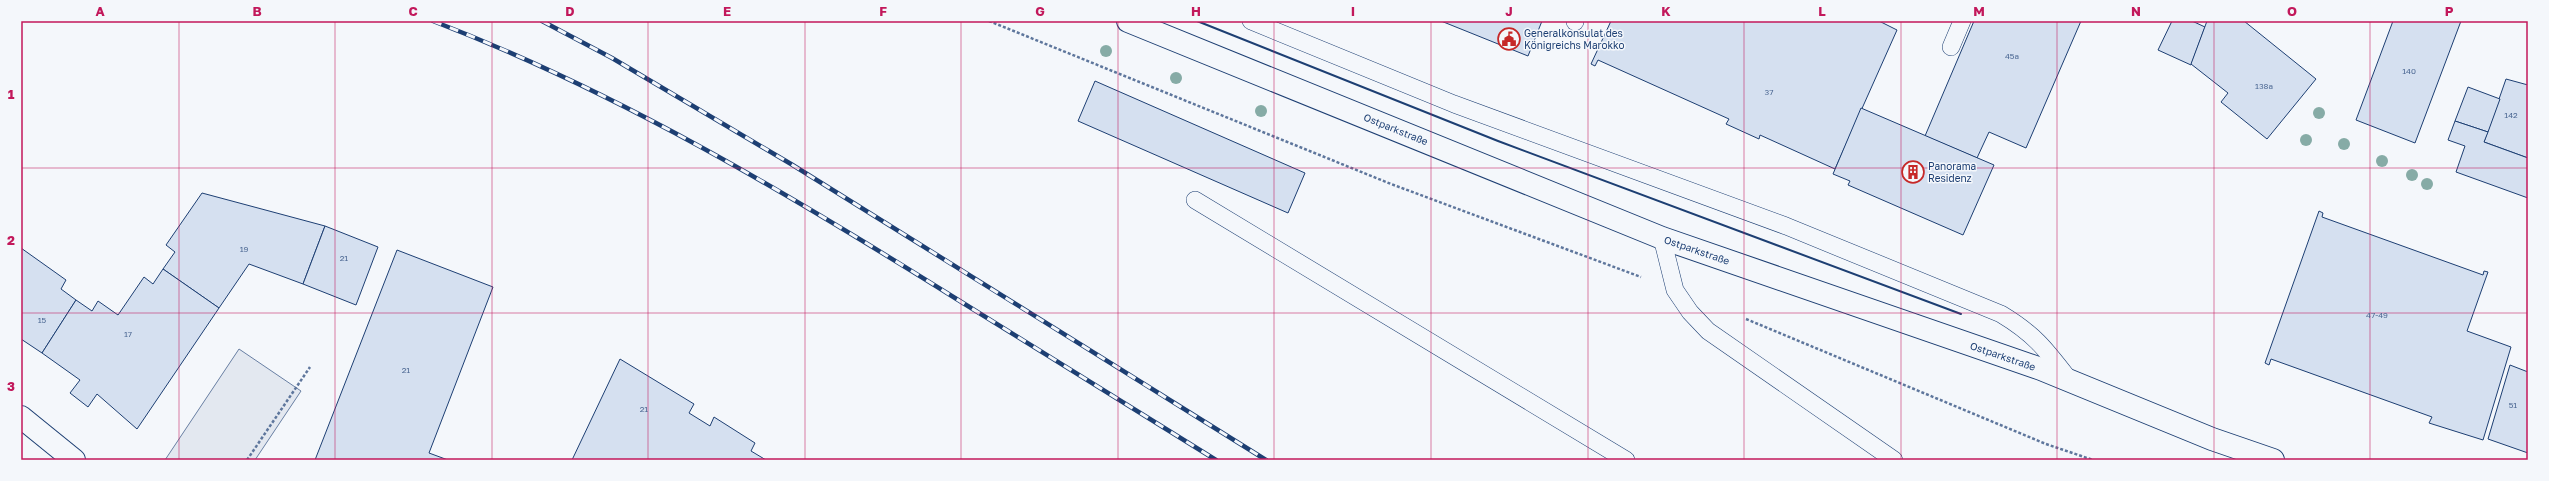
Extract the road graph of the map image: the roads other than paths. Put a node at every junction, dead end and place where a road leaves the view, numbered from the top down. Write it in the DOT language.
graph roads {
  1 [pos="1128,21"];
  2 [pos="1251,21"];
  3 [pos="1962,21"];
  4 [pos="1951,47"];
  5 [pos="1194,200"];
  6 [pos="1662,238"];
  7 [pos="2071,382"];
  8 [pos="21,417"];
  9 [pos="74,460"];
  10 [pos="1626,460"];
  11 [pos="1894,460"];
  12 [pos="2273,460"];
  1 -- 6 [label="street, Ostparkstraße"];
  2 -- 7 [label="lane"];
  3 -- 4 [label="lane"];
  5 -- 10 [label="lane"];
  6 -- 7 [label="street, Ostparkstraße"];
  6 -- 11 [label="lane"];
  7 -- 12 [label="street, Ostparkstraße"];
  8 -- 9 [label="street"];
}
